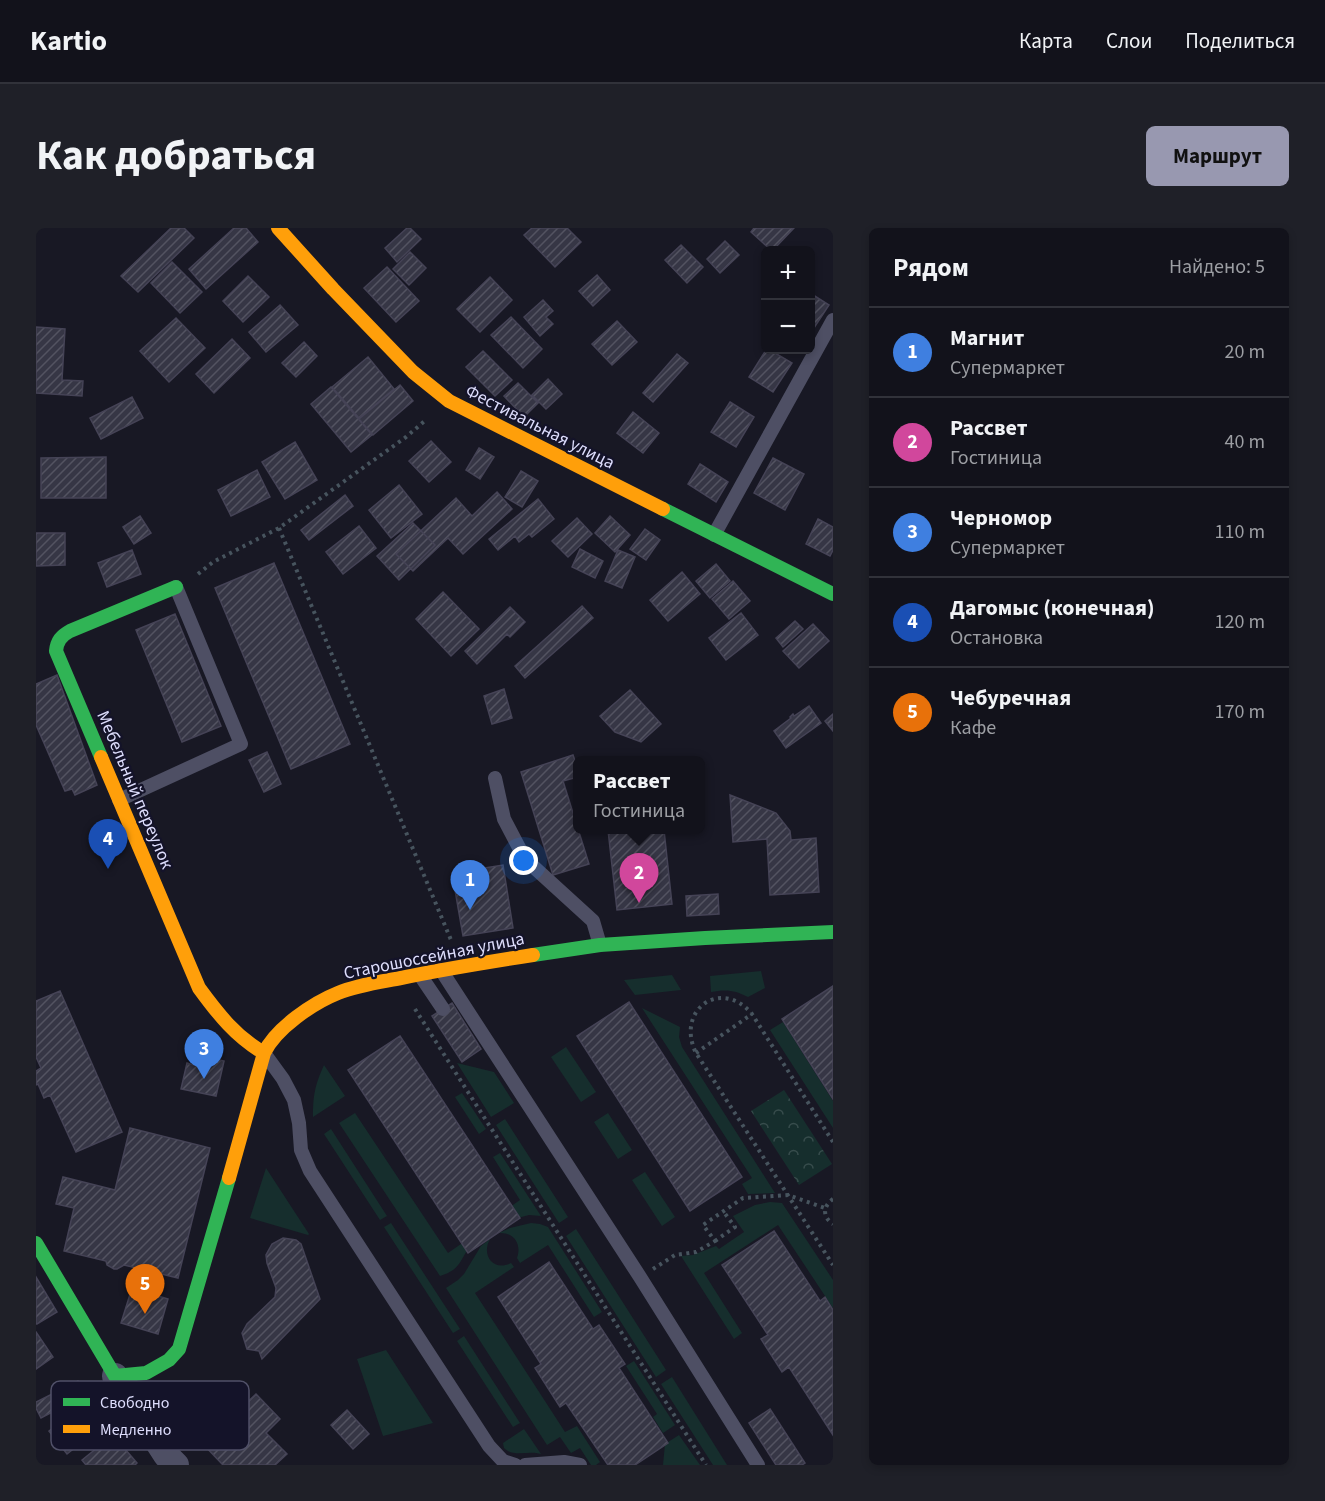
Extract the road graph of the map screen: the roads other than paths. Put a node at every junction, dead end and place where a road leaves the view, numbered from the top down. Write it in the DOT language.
graph roads {
  1 [pos="278,228"];
  2 [pos="833,320"];
  3 [pos="714,535"];
  4 [pos="176,587"];
  5 [pos="833,594"];
  6 [pos="495,778"];
  7 [pos="119,800"];
  8 [pos="833,932"];
  9 [pos="600,945"];
  10 [pos="441,970"];
  11 [pos="419,974"];
  12 [pos="442,1009"];
  13 [pos="264,1053"];
  14 [pos="36,1243"];
  15 [pos="115,1376"];
  16 [pos="118,1381"];
  17 [pos="515,1465"];
  18 [pos="525,1465"];
  19 [pos="580,1465"];
  20 [pos="758,1465"];
  1 -- 3 [label="street, Фестивальная улица"];
  2 -- 3 [label="lane"];
  3 -- 5 [label="street, Фестивальная улица"];
  4 -- 7 [label="street, Мебельный переулок"];
  4 -- 7 [label="lane"];
  6 -- 9 [label="lane"];
  7 -- 13 [label="street, Мебельный переулок"];
  8 -- 9 [label="street, Старошоссейная улица"];
  9 -- 10 [label="street, Старошоссейная улица"];
  10 -- 11 [label="street, Старошоссейная улица"];
  10 -- 20 [label="lane"];
  11 -- 12 [label="lane"];
  11 -- 13 [label="street, Старошоссейная улица"];
  13 -- 15 [label="street, Старошоссейная улица"];
  13 -- 17 [label="lane"];
  14 -- 15 [label="street"];
  15 -- 16 [label="street"];
  18 -- 19 [label="lane"];
}
